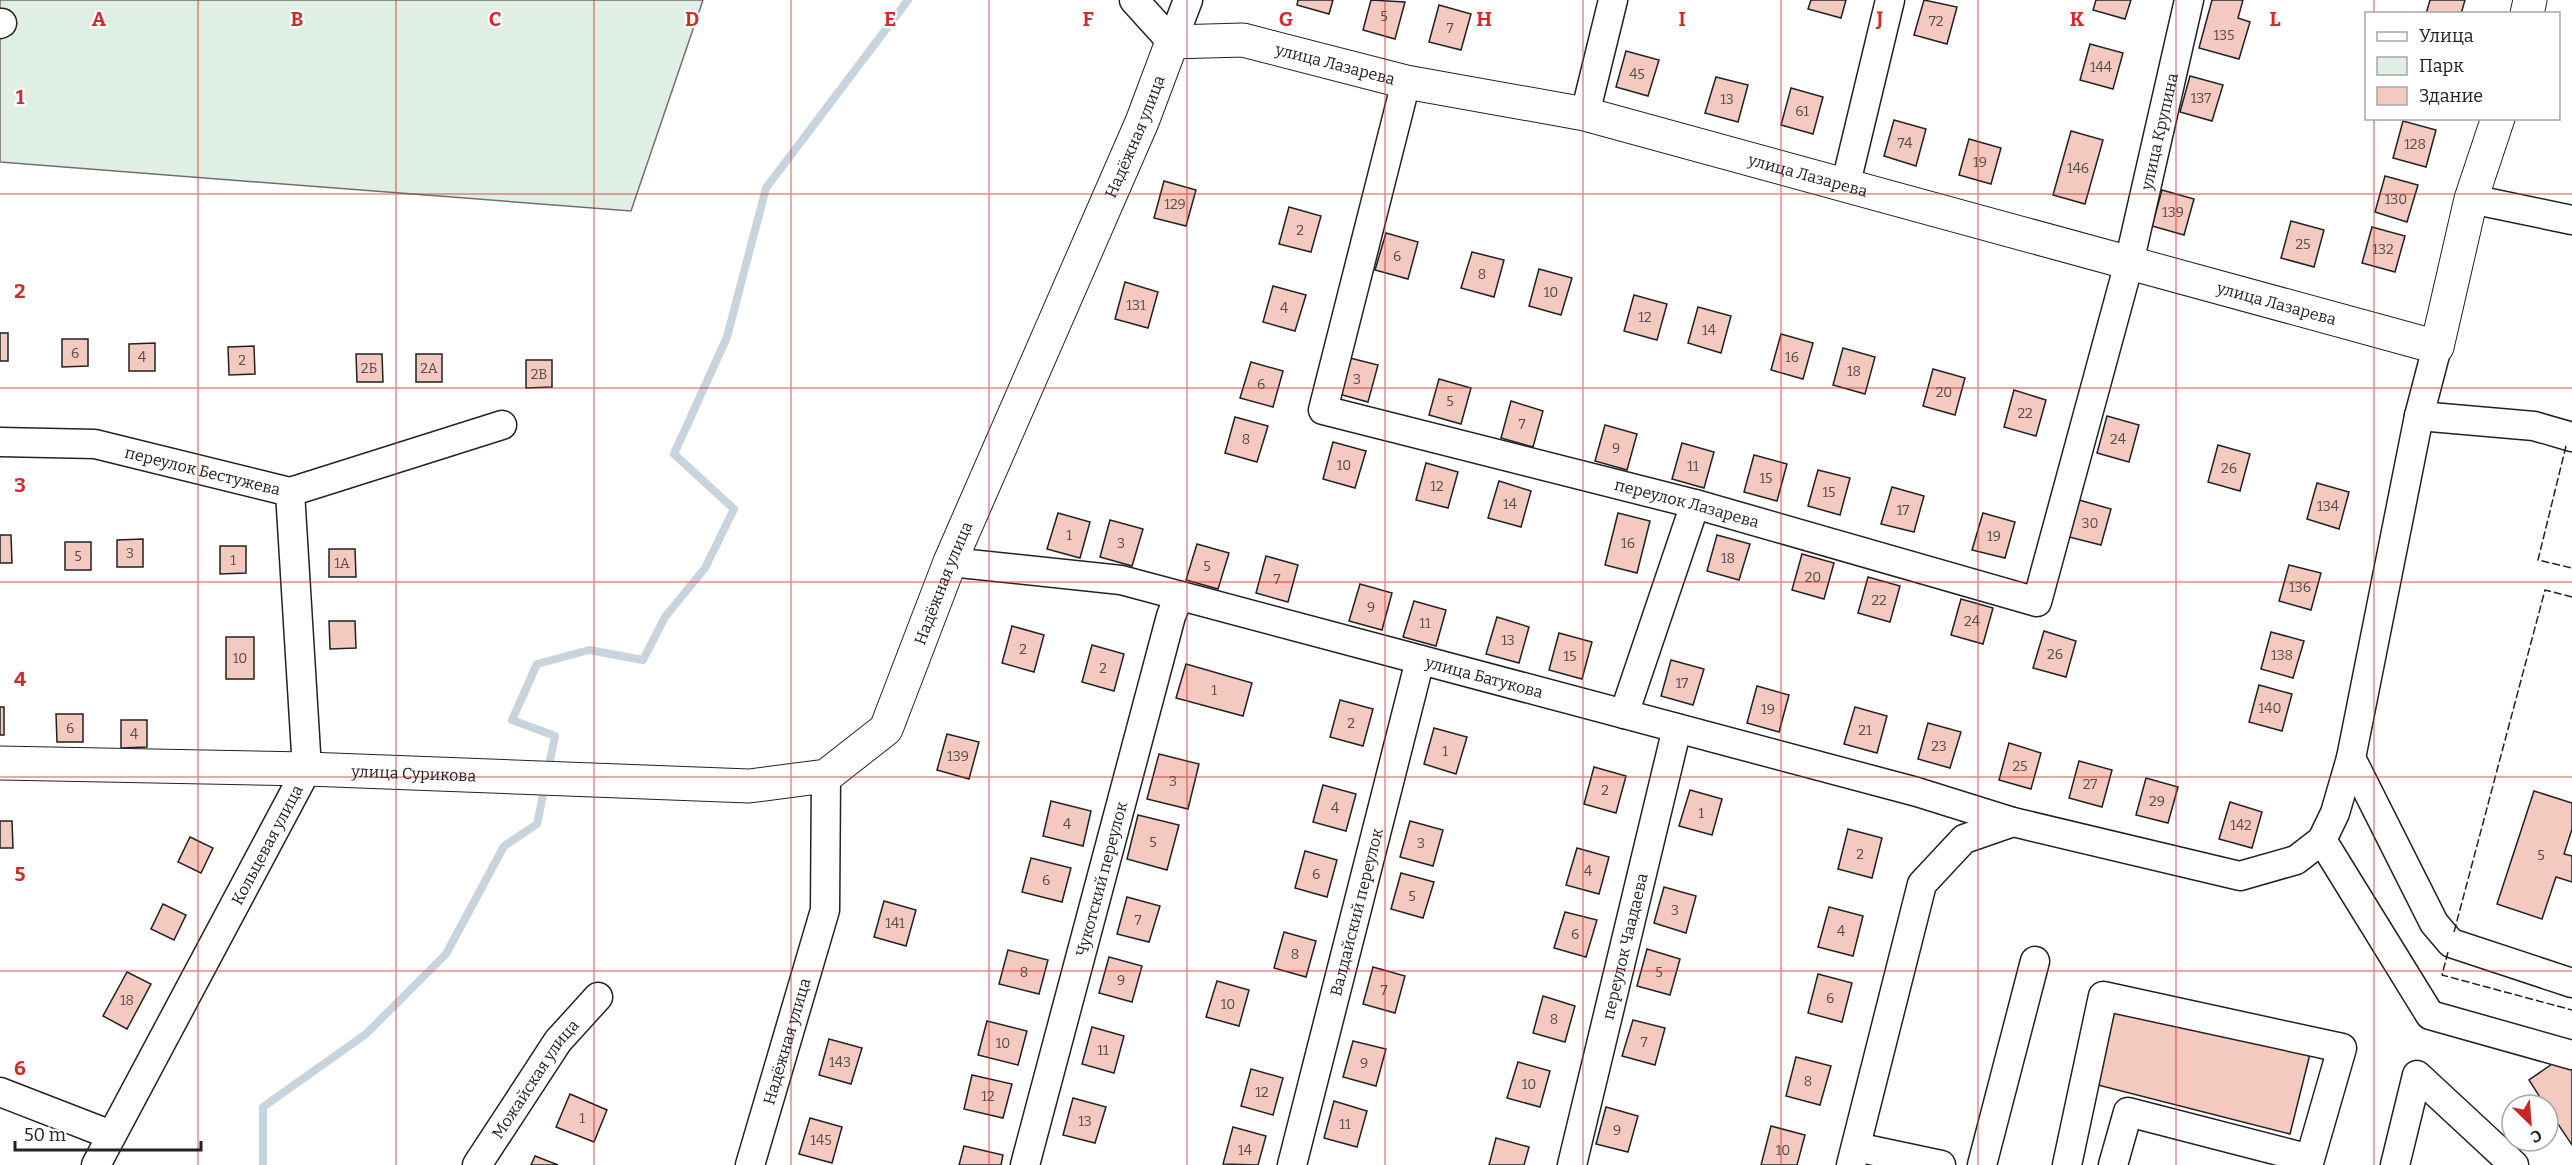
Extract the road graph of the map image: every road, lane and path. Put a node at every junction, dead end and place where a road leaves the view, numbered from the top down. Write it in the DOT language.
graph roads {
  1 [pos="1134,0"];
  2 [pos="1188,0"];
  3 [pos="1613,0"];
  4 [pos="1890,0"];
  5 [pos="2189,0"];
  6 [pos="1172,42"];
  7 [pos="1406,82"];
  8 [pos="1585,114"];
  9 [pos="2497,120"];
  10 [pos="1845,187"];
  11 [pos="2471,198"];
  12 [pos="2572,220"];
  13 [pos="2129,263"];
  14 [pos="2437,347"];
  15 [pos="2419,416"];
  16 [pos="502,425"];
  17 [pos="2572,437"];
  18 [pos="0,442"];
  19 [pos="290,492"];
  20 [pos="1695,504"];
  21 [pos="950,562"];
  22 [pos="1179,596"];
  23 [pos="1420,660"];
  24 [pos="1624,714"];
  25 [pos="1677,728"];
  26 [pos="2351,758"];
  27 [pos="0,763"];
  28 [pos="307,770"];
  29 [pos="826,776"];
  30 [pos="2013,822"];
  31 [pos="2322,840"];
  32 [pos="2035,961"];
  33 [pos="2572,983"];
  34 [pos="598,997"];
  35 [pos="2572,1055"];
  36 [pos="0,1092"];
  37 [pos="111,1135"];
  38 [pos="1853,1156"];
  39 [pos="96,1165"];
  40 [pos="477,1165"];
  41 [pos="750,1165"];
  42 [pos="1025,1165"];
  43 [pos="1292,1165"];
  44 [pos="1572,1165"];
  45 [pos="1941,1165"];
  46 [pos="1982,1165"];
  47 [pos="2067,1165"];
  48 [pos="2113,1165"];
  49 [pos="2395,1165"];
  50 [pos="2514,1165"];
  1 -- 6 [label="street"];
  2 -- 6 [label="street, Надёжная улица"];
  3 -- 8 [label="street"];
  4 -- 10 [label="street"];
  5 -- 13 [label="street, улица Крупина"];
  6 -- 7 [label="main road, улица Лазарева"];
  6 -- 21 [label="main road, Надёжная улица"];
  7 -- 8 [label="main road, улица Лазарева"];
  7 -- 20 [label="street, переулок Лазарева"];
  8 -- 10 [label="main road, улица Лазарева"];
  9 -- 11 [label="main road"];
  10 -- 13 [label="main road, улица Лазарева"];
  11 -- 12 [label="street"];
  11 -- 14 [label="main road"];
  13 -- 14 [label="main road, улица Лазарева"];
  13 -- 20 [label="street, переулок Лазарева"];
  14 -- 15 [label="street"];
  15 -- 17 [label="street"];
  15 -- 26 [label="street"];
  16 -- 19 [label="street, переулок Бестужева"];
  18 -- 19 [label="street, переулок Бестужева"];
  19 -- 28 [label="street, Кольцевая улица"];
  20 -- 24 [label="street"];
  21 -- 22 [label="street, улица Батукова"];
  21 -- 29 [label="main road, Надёжная улица"];
  22 -- 23 [label="street, улица Батукова"];
  22 -- 42 [label="street, Чукотский переулок"];
  23 -- 24 [label="street, улица Батукова"];
  23 -- 43 [label="street, Валдайский переулок"];
  24 -- 25 [label="street, улица Батукова"];
  25 -- 30 [label="street, улица Батукова"];
  25 -- 44 [label="street, переулок Чаадаева"];
  26 -- 31 [label="street"];
  26 -- 33 [label="street"];
  27 -- 28 [label="main road, улица Сурикова"];
  28 -- 29 [label="main road, улица Сурикова"];
  28 -- 37 [label="street, Кольцевая улица"];
  29 -- 41 [label="street, Надёжная улица"];
  30 -- 31 [label="street, улица Батукова"];
  30 -- 38 [label="street"];
  31 -- 35 [label="street"];
  32 -- 46 [label="street"];
  34 -- 40 [label="street, Можайская улица"];
  36 -- 37 [label="street"];
  37 -- 39 [label="street, Кольцевая улица"];
  38 -- 45 [label="street"];
  47 -- 48 [label="street"];
  49 -- 50 [label="street"];
}
